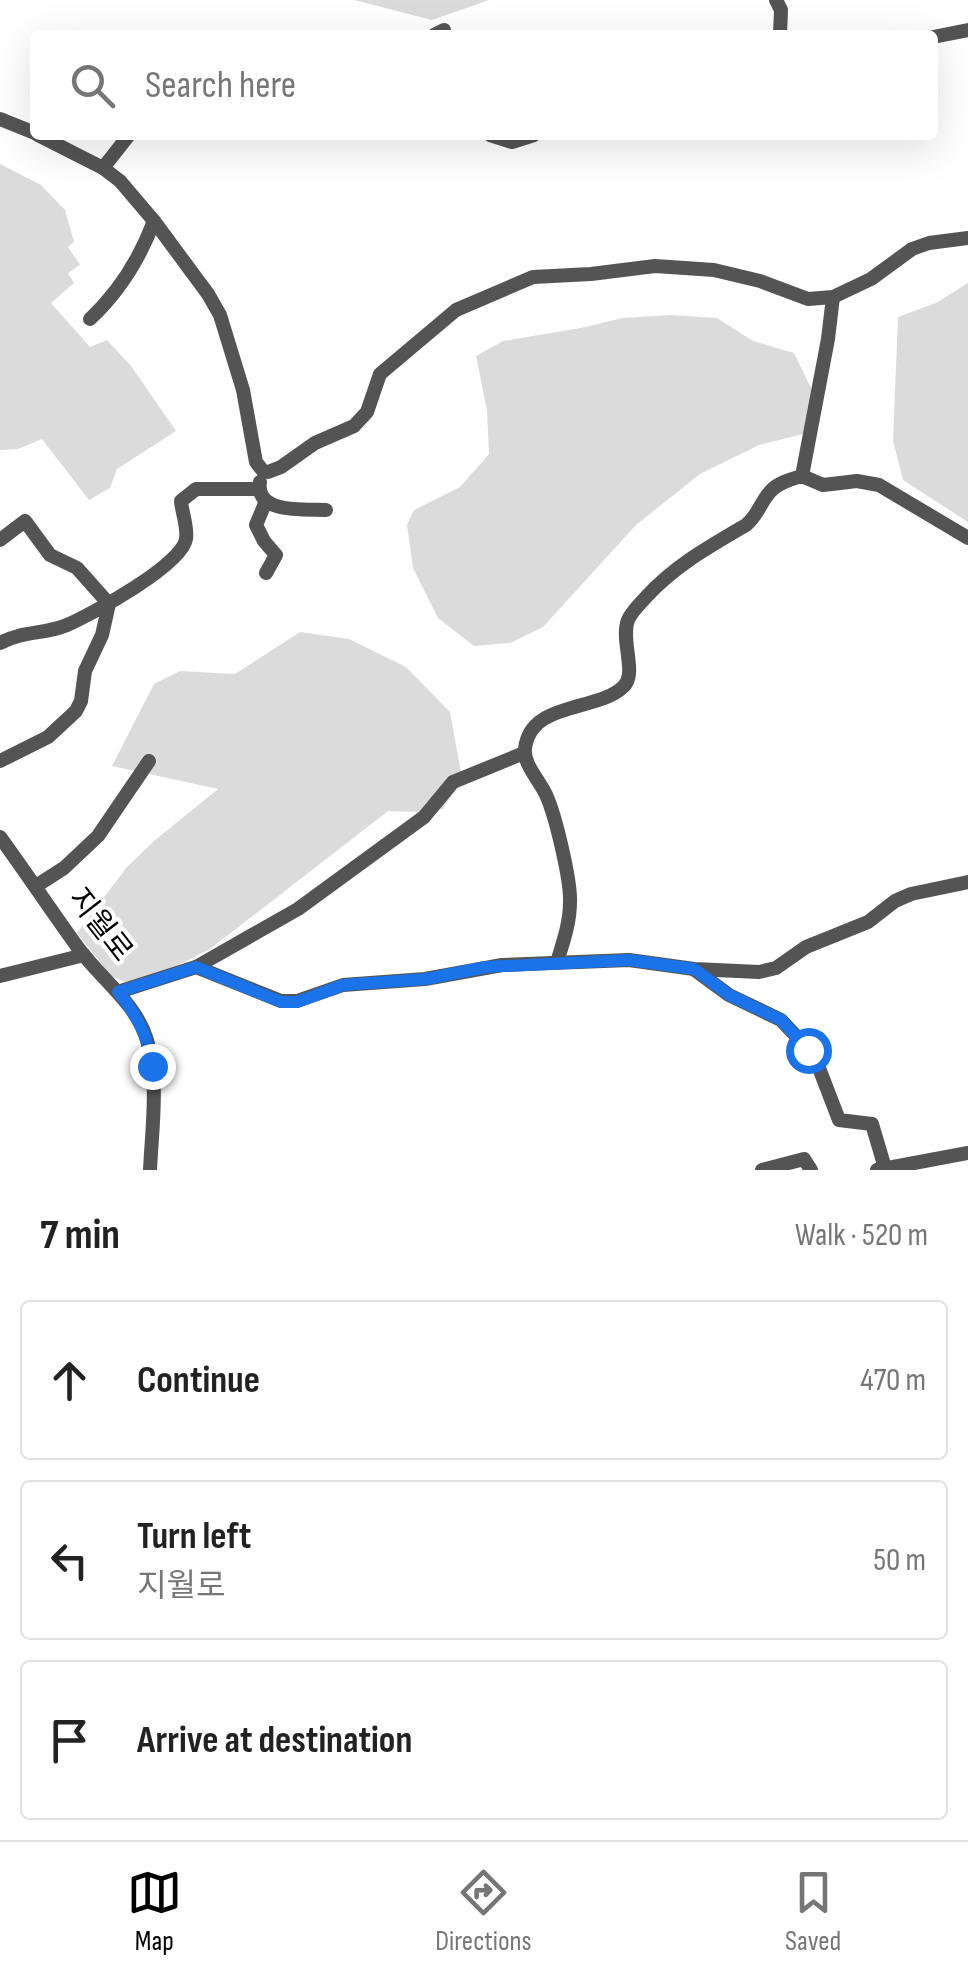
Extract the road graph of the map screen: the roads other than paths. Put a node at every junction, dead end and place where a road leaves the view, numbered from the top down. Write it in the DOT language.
graph roads {
  1 [pos="776,0"];
  2 [pos="780,30"];
  3 [pos="968,30"];
  4 [pos="938,36"];
  5 [pos="0,119"];
  6 [pos="30,131"];
  7 [pos="49,140"];
  8 [pos="125,140"];
  9 [pos="103,168"];
  10 [pos="154,221"];
  11 [pos="968,238"];
  12 [pos="833,297"];
  13 [pos="90,318"];
  14 [pos="263,471"];
  15 [pos="802,476"];
  16 [pos="262,495"];
  17 [pos="326,510"];
  18 [pos="968,538"];
  19 [pos="0,540"];
  20 [pos="266,573"];
  21 [pos="108,604"];
  22 [pos="0,643"];
  23 [pos="524,753"];
  24 [pos="0,761"];
  25 [pos="148,761"];
  26 [pos="0,837"];
  27 [pos="968,882"];
  28 [pos="36,886"];
  29 [pos="84,955"];
  30 [pos="557,962"];
  31 [pos="196,967"];
  32 [pos="694,969"];
  33 [pos="0,976"];
  34 [pos="118,992"];
  35 [pos="968,1154"];
  36 [pos="881,1169"];
  37 [pos="150,1170"];
  38 [pos="762,1170"];
  39 [pos="811,1170"];
  1 -- 2 [label="street"];
  3 -- 4 [label="street"];
  5 -- 6 [label="street"];
  7 -- 9 [label="street"];
  8 -- 9 [label="street"];
  9 -- 10 [label="street"];
  10 -- 13 [label="street"];
  10 -- 14 [label="street"];
  11 -- 12 [label="street"];
  12 -- 14 [label="street"];
  12 -- 15 [label="street"];
  14 -- 16 [label="street"];
  15 -- 18 [label="street"];
  15 -- 23 [label="street"];
  16 -- 17 [label="street"];
  16 -- 20 [label="street"];
  16 -- 21 [label="street"];
  19 -- 21 [label="street"];
  21 -- 22 [label="street"];
  21 -- 24 [label="street"];
  23 -- 30 [label="street"];
  23 -- 31 [label="street"];
  25 -- 28 [label="street"];
  26 -- 28 [label="street, 지월로"];
  27 -- 32 [label="street"];
  28 -- 29 [label="street, 지월로"];
  29 -- 33 [label="street"];
  29 -- 34 [label="street, 지월로"];
  30 -- 31 [label="street"];
  30 -- 32 [label="street"];
  31 -- 34 [label="street"];
  32 -- 36 [label="street"];
  34 -- 37 [label="street, 지월로"];
  35 -- 36 [label="street"];
  38 -- 39 [label="street"];
}
